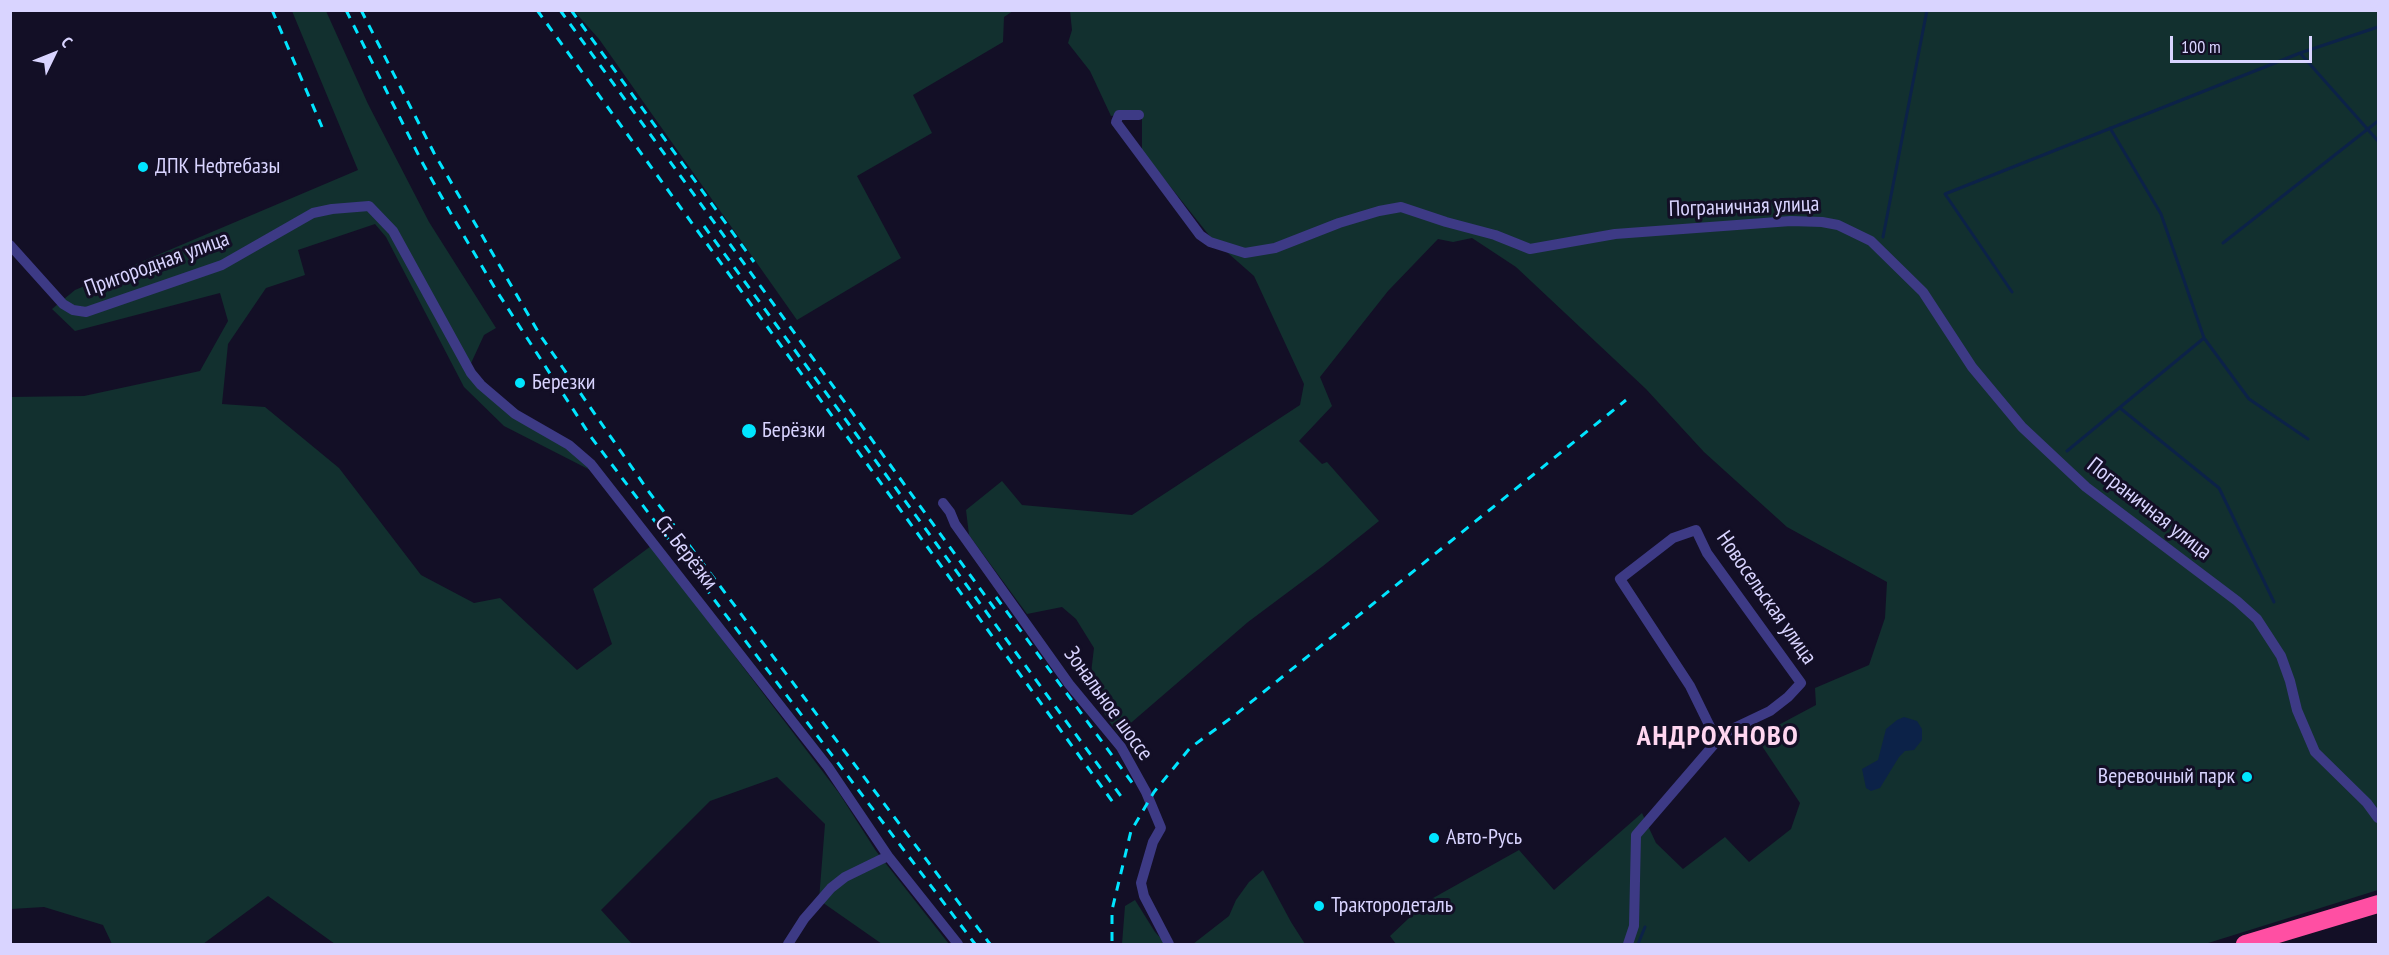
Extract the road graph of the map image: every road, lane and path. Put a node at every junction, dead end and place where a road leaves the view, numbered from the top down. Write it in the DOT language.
graph roads {
  1 [pos="1139,115"];
  2 [pos="369,206"];
  3 [pos="10,245"];
  4 [pos="943,503"];
  5 [pos="1717,741"];
  6 [pos="2379,818"];
  7 [pos="888,856"];
  8 [pos="2379,904"];
  9 [pos="788,945"];
  10 [pos="958,945"];
  11 [pos="1169,945"];
  12 [pos="1628,945"];
  13 [pos="2245,945"];
  1 -- 6 [label="street, Пограничная улица"];
  2 -- 3 [label="street, Пригородная улица"];
  2 -- 7 [label="street, Ст. Берёзки"];
  4 -- 11 [label="street, Зональное шоссе"];
  5 -- 5 [label="street, Новосельская улица"];
  5 -- 12 [label="street"];
  7 -- 9 [label="street"];
  7 -- 10 [label="street, Ст. Берёзки"];
  8 -- 13 [label="highway"];
}
